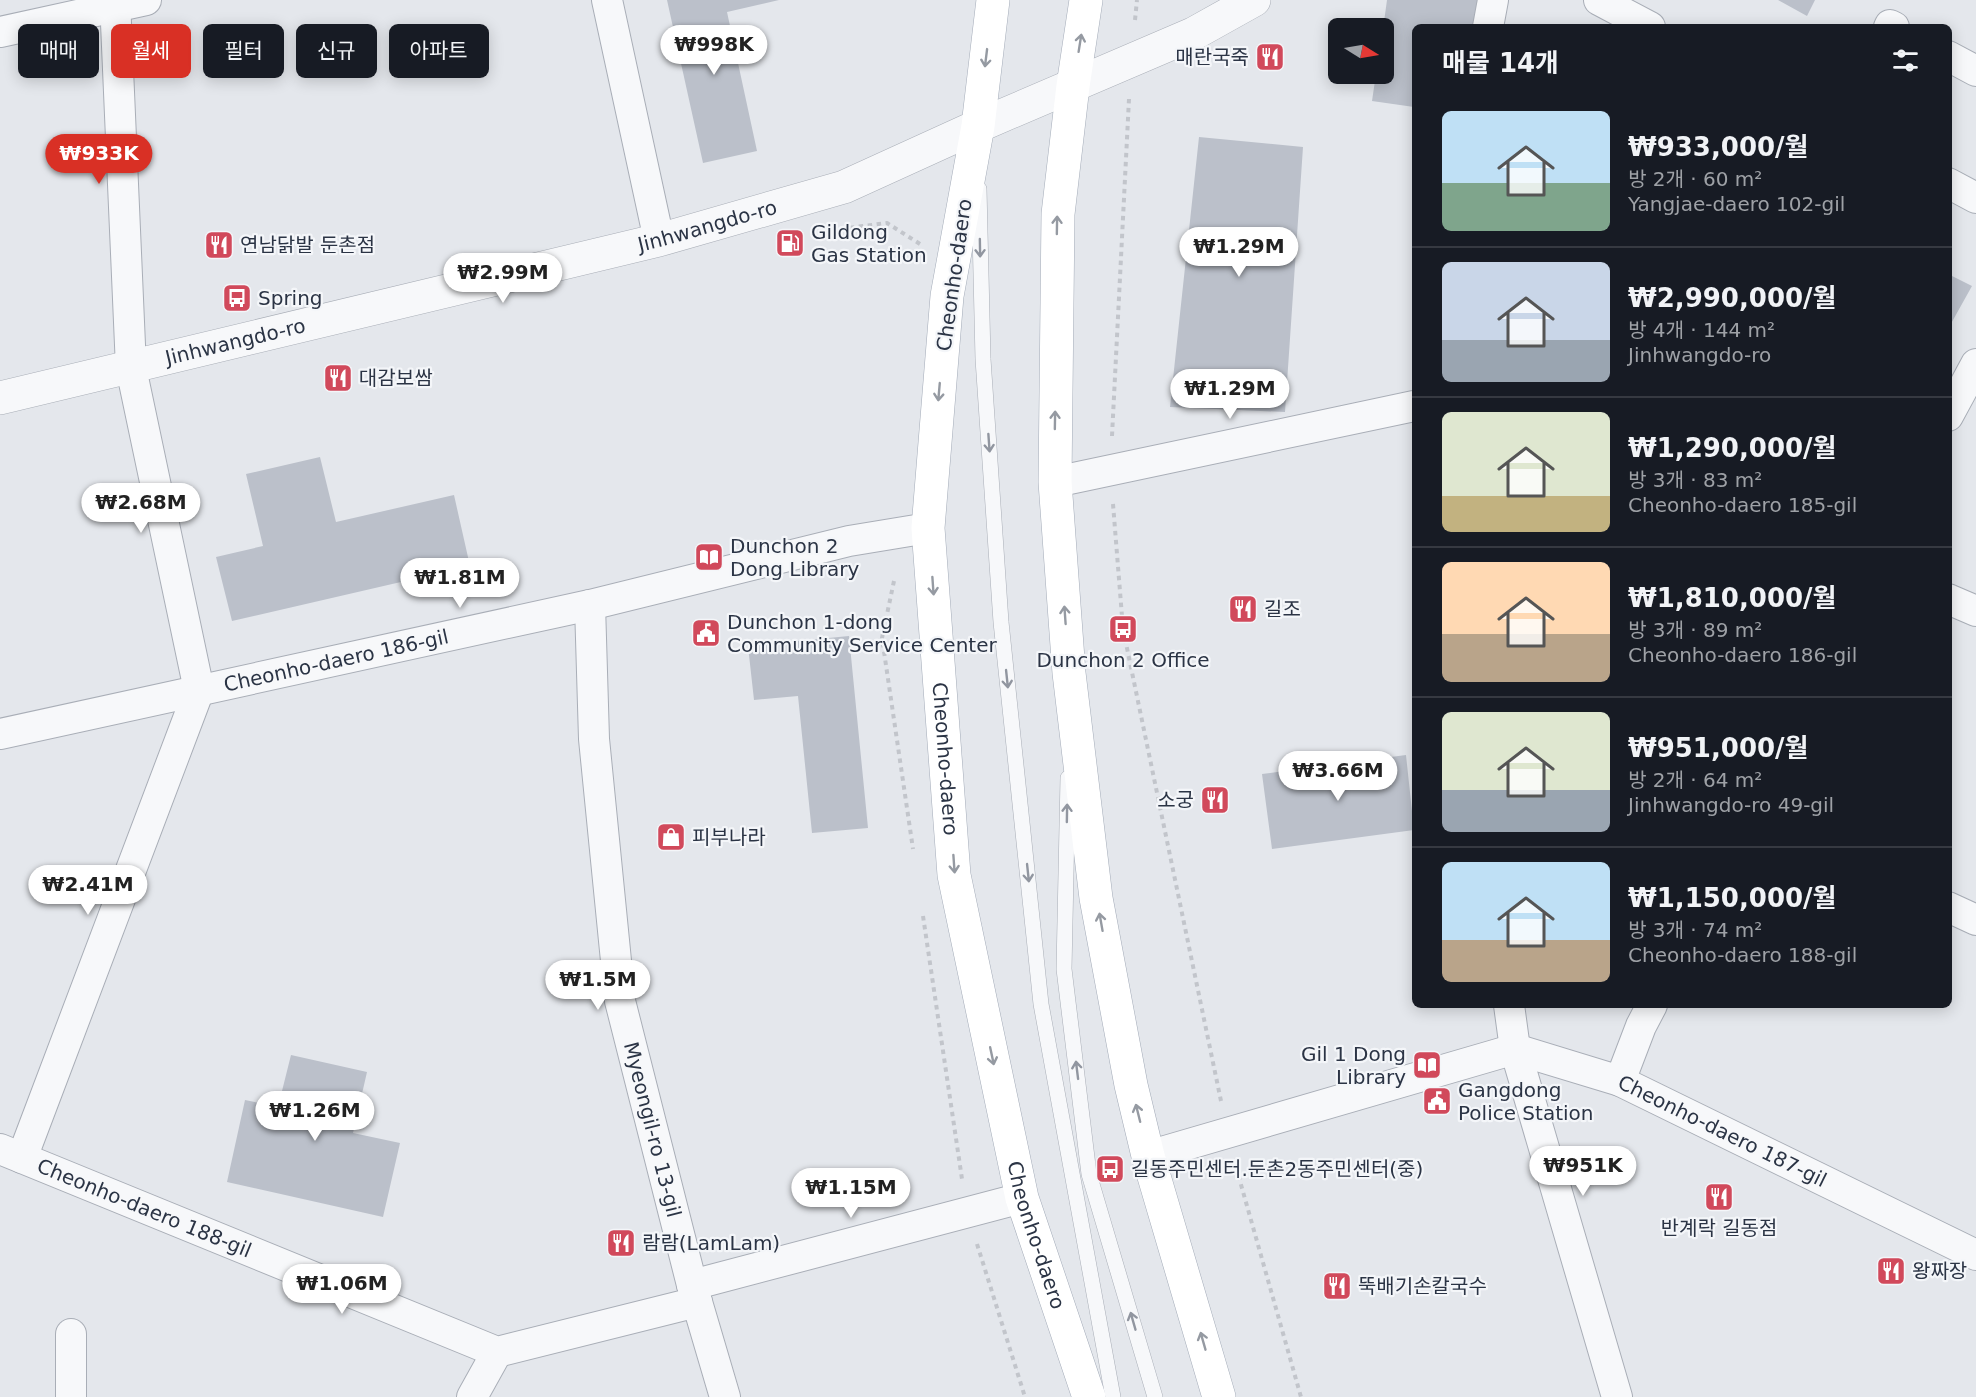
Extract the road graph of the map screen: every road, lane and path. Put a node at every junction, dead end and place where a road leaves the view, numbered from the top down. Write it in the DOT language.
graph roads {
  1 [pos="146,0"];
  2 [pos="607,0"];
  3 [pos="993,0"];
  4 [pos="1086,0"];
  5 [pos="1137,0"];
  6 [pos="1254,0"];
  7 [pos="1493,0"];
  8 [pos="1599,0"];
  9 [pos="116,3"];
  10 [pos="1489,24"];
  11 [pos="1644,24"];
  12 [pos="0,32"];
  13 [pos="1952,58"];
  14 [pos="1131,61"];
  15 [pos="1976,71"];
  16 [pos="1073,86"];
  17 [pos="978,126"];
  18 [pos="1952,185"];
  19 [pos="1976,198"];
  20 [pos="659,240"];
  21 [pos="1976,364"];
  22 [pos="131,368"];
  23 [pos="0,398"];
  24 [pos="1412,406"];
  25 [pos="1960,410"];
  26 [pos="1110,470"];
  27 [pos="1055,482"];
  28 [pos="928,528"];
  29 [pos="1952,600"];
  30 [pos="590,605"];
  31 [pos="1976,611"];
  32 [pos="1069,673"];
  33 [pos="199,690"];
  34 [pos="0,734"];
  35 [pos="1952,909"];
  36 [pos="1976,920"];
  37 [pos="1509,1008"];
  38 [pos="1650,1008"];
  39 [pos="1515,1049"];
  40 [pos="1620,1081"];
  41 [pos="1227,1134"];
  42 [pos="11,1153"];
  43 [pos="1148,1156"];
  44 [pos="1022,1198"];
  45 [pos="1976,1255"];
  46 [pos="694,1294"];
  47 [pos="71,1334"];
  48 [pos="497,1352"];
  49 [pos="70,1397"];
  50 [pos="472,1397"];
  51 [pos="725,1397"];
  52 [pos="1089,1397"];
  53 [pos="1113,1397"];
  54 [pos="1155,1397"];
  55 [pos="1219,1397"];
  56 [pos="1301,1397"];
  57 [pos="1617,1397"];
  1 -- 9 [label="street"];
  2 -- 20 [label="street"];
  3 -- 17 [label="main road, Cheonho-daero, one-way"];
  16 -- 4 [label="main road, one-way"];
  5 -- 14 [label="path"];
  6 -- 14 [label="street, Jinhwangdo-ro"];
  7 -- 10 [label="street"];
  8 -- 11 [label="street"];
  9 -- 12 [label="street"];
  9 -- 22 [label="street"];
  13 -- 15 [label="street"];
  14 -- 16 [label="street, Jinhwangdo-ro"];
  14 -- 26 [label="path"];
  16 -- 17 [label="street, Jinhwangdo-ro"];
  27 -- 16 [label="main road, one-way"];
  17 -- 20 [label="street, Jinhwangdo-ro"];
  17 -- 28 [label="main road, Cheonho-daero, one-way"];
  17 -- 53 [label="lane, one-way"];
  18 -- 19 [label="street"];
  20 -- 22 [label="street, Jinhwangdo-ro"];
  21 -- 25 [label="street"];
  22 -- 23 [label="street, Jinhwangdo-ro"];
  22 -- 33 [label="street"];
  24 -- 26 [label="street"];
  26 -- 27 [label="street"];
  26 -- 41 [label="path"];
  32 -- 27 [label="main road, one-way"];
  28 -- 30 [label="street, Cheonho-daero 186-gil"];
  28 -- 44 [label="main road, Cheonho-daero, one-way"];
  29 -- 31 [label="street"];
  30 -- 33 [label="street, Cheonho-daero 186-gil"];
  30 -- 46 [label="street, Myeongil-ro 13-gil"];
  43 -- 32 [label="main road, one-way"];
  54 -- 32 [label="lane, one-way"];
  33 -- 34 [label="street, Cheonho-daero 186-gil"];
  33 -- 42 [label="street, Cheonho-daero 186-gil"];
  35 -- 36 [label="street"];
  37 -- 39 [label="street"];
  38 -- 40 [label="street"];
  39 -- 40 [label="street, Cheonho-daero 187-gil"];
  39 -- 41 [label="street"];
  39 -- 57 [label="street"];
  40 -- 45 [label="street, Cheonho-daero 187-gil"];
  41 -- 43 [label="street"];
  41 -- 56 [label="path"];
  42 -- 48 [label="street, Cheonho-daero 188-gil"];
  55 -- 43 [label="main road, one-way"];
  44 -- 46 [label="street"];
  44 -- 52 [label="main road, Cheonho-daero"];
  46 -- 48 [label="street"];
  46 -- 51 [label="street, Myeongil-ro 13-gil"];
  47 -- 49 [label="street"];
  48 -- 50 [label="street"];
}
